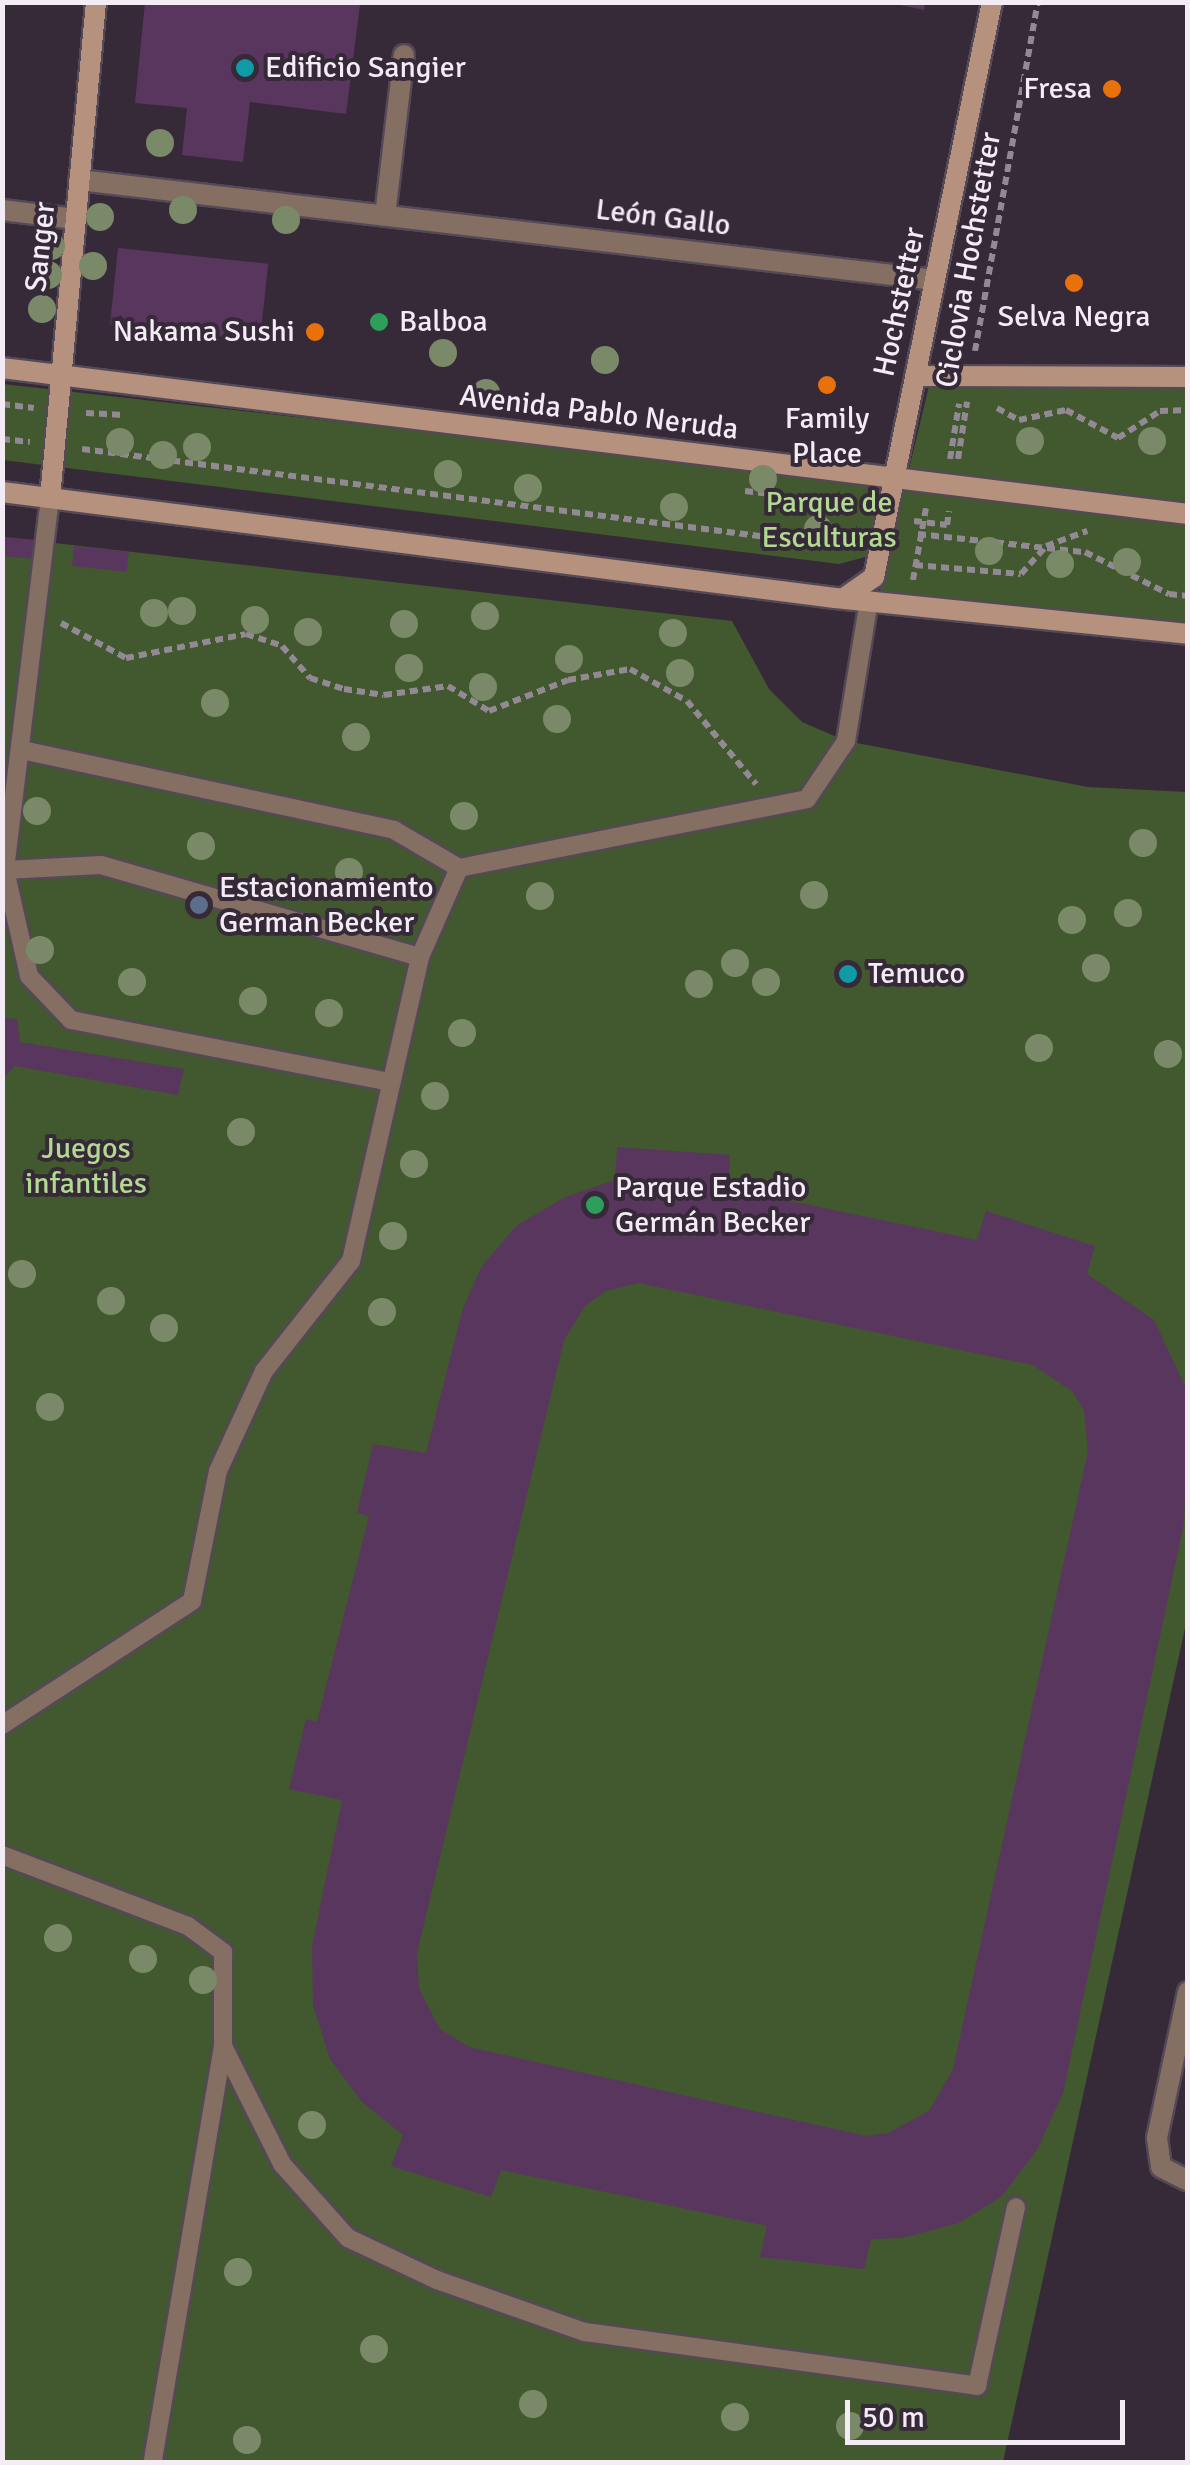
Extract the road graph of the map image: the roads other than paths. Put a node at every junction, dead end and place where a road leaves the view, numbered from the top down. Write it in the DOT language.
graph roads {
  1 [pos="96,2"];
  2 [pos="992,2"];
  3 [pos="404,55"];
  4 [pos="79,180"];
  5 [pos="2,210"];
  6 [pos="385,216"];
  7 [pos="75,218"];
  8 [pos="935,280"];
  9 [pos="2,368"];
  10 [pos="58,374"];
  11 [pos="915,376"];
  12 [pos="1188,377"];
  13 [pos="893,482"];
  14 [pos="2,492"];
  15 [pos="50,498"];
  16 [pos="1188,514"];
  17 [pos="844,598"];
  18 [pos="869,601"];
  19 [pos="1188,634"];
  20 [pos="22,750"];
  21 [pos="459,868"];
  22 [pos="6,870"];
  23 [pos="420,958"];
  24 [pos="389,1082"];
  25 [pos="2,1725"];
  26 [pos="2,1855"];
  27 [pos="1188,1992"];
  28 [pos="223,2046"];
  29 [pos="1188,2181"];
  30 [pos="1016,2207"];
  31 [pos="153,2462"];
  1 -- 4 [label="main road, Sanger"];
  2 -- 8 [label="main road, Hochstetter"];
  3 -- 6 [label="street"];
  4 -- 6 [label="street, León Gallo"];
  4 -- 7 [label="main road, Sanger"];
  5 -- 7 [label="street"];
  6 -- 8 [label="street, León Gallo"];
  7 -- 10 [label="main road, Sanger"];
  8 -- 11 [label="main road, Hochstetter"];
  9 -- 10 [label="main road, Avenida Pablo Neruda"];
  10 -- 13 [label="main road, Avenida Pablo Neruda"];
  10 -- 15 [label="main road, Sanger"];
  11 -- 12 [label="main road"];
  11 -- 13 [label="main road, Hochstetter"];
  13 -- 16 [label="main road, Avenida Pablo Neruda"];
  13 -- 17 [label="main road, Hochstetter"];
  14 -- 15 [label="main road"];
  15 -- 17 [label="main road"];
  15 -- 20 [label="lane"];
  17 -- 18 [label="main road"];
  18 -- 19 [label="main road"];
  18 -- 21 [label="lane"];
  20 -- 21 [label="lane"];
  20 -- 22 [label="lane"];
  21 -- 23 [label="lane"];
  22 -- 23 [label="lane"];
  22 -- 24 [label="lane"];
  23 -- 24 [label="lane"];
  24 -- 25 [label="lane"];
  26 -- 28 [label="lane"];
  27 -- 29 [label="street"];
  28 -- 30 [label="lane"];
  28 -- 31 [label="lane"];
}
